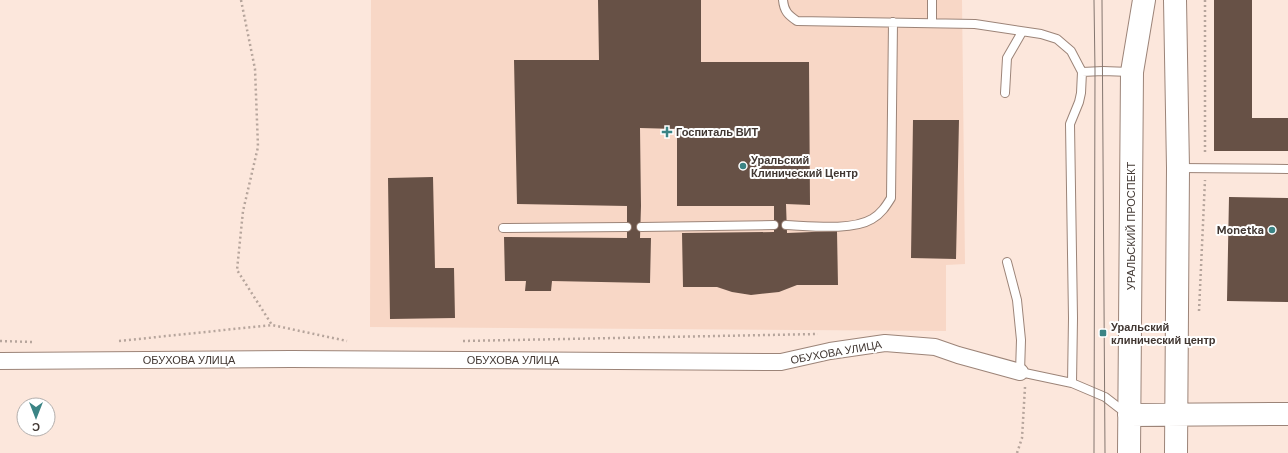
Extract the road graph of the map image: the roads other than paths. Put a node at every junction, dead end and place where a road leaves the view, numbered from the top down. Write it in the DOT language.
graph roads {
  1 [pos="783,0"];
  2 [pos="932,0"];
  3 [pos="1144,0"];
  4 [pos="1175,0"];
  5 [pos="893,22"];
  6 [pos="932,23"];
  7 [pos="1022,32"];
  8 [pos="1082,72"];
  9 [pos="1132,72"];
  10 [pos="1005,93"];
  11 [pos="1178,168"];
  12 [pos="1288,169"];
  13 [pos="774,225"];
  14 [pos="786,225"];
  15 [pos="627,227"];
  16 [pos="503,228"];
  17 [pos="641,228"];
  18 [pos="1007,262"];
  19 [pos="0,361"];
  20 [pos="1023,372"];
  21 [pos="1072,383"];
  22 [pos="1288,414"];
  23 [pos="1129,415"];
  24 [pos="1176,416"];
  25 [pos="1129,453"];
  26 [pos="1176,453"];
  1 -- 5 [label="lane"];
  2 -- 6 [label="lane"];
  3 -- 9 [label="main road, УРАЛЬСКИЙ ПРОСПЕКТ"];
  4 -- 11 [label="main road"];
  5 -- 6 [label="lane"];
  5 -- 14 [label="lane"];
  6 -- 7 [label="lane"];
  7 -- 8 [label="lane"];
  7 -- 10 [label="lane"];
  8 -- 9 [label="lane"];
  8 -- 21 [label="lane"];
  9 -- 23 [label="main road, УРАЛЬСКИЙ ПРОСПЕКТ"];
  11 -- 12 [label="lane"];
  11 -- 24 [label="main road"];
  13 -- 17 [label="lane"];
  15 -- 16 [label="lane"];
  18 -- 20 [label="lane"];
  19 -- 20 [label="street, ОБУХОВА УЛИЦА"];
  20 -- 21 [label="lane"];
  21 -- 23 [label="lane"];
  22 -- 24 [label="main road"];
  23 -- 24 [label="main road"];
  23 -- 25 [label="main road, УРАЛЬСКИЙ ПРОСПЕКТ"];
  24 -- 26 [label="main road"];
}
